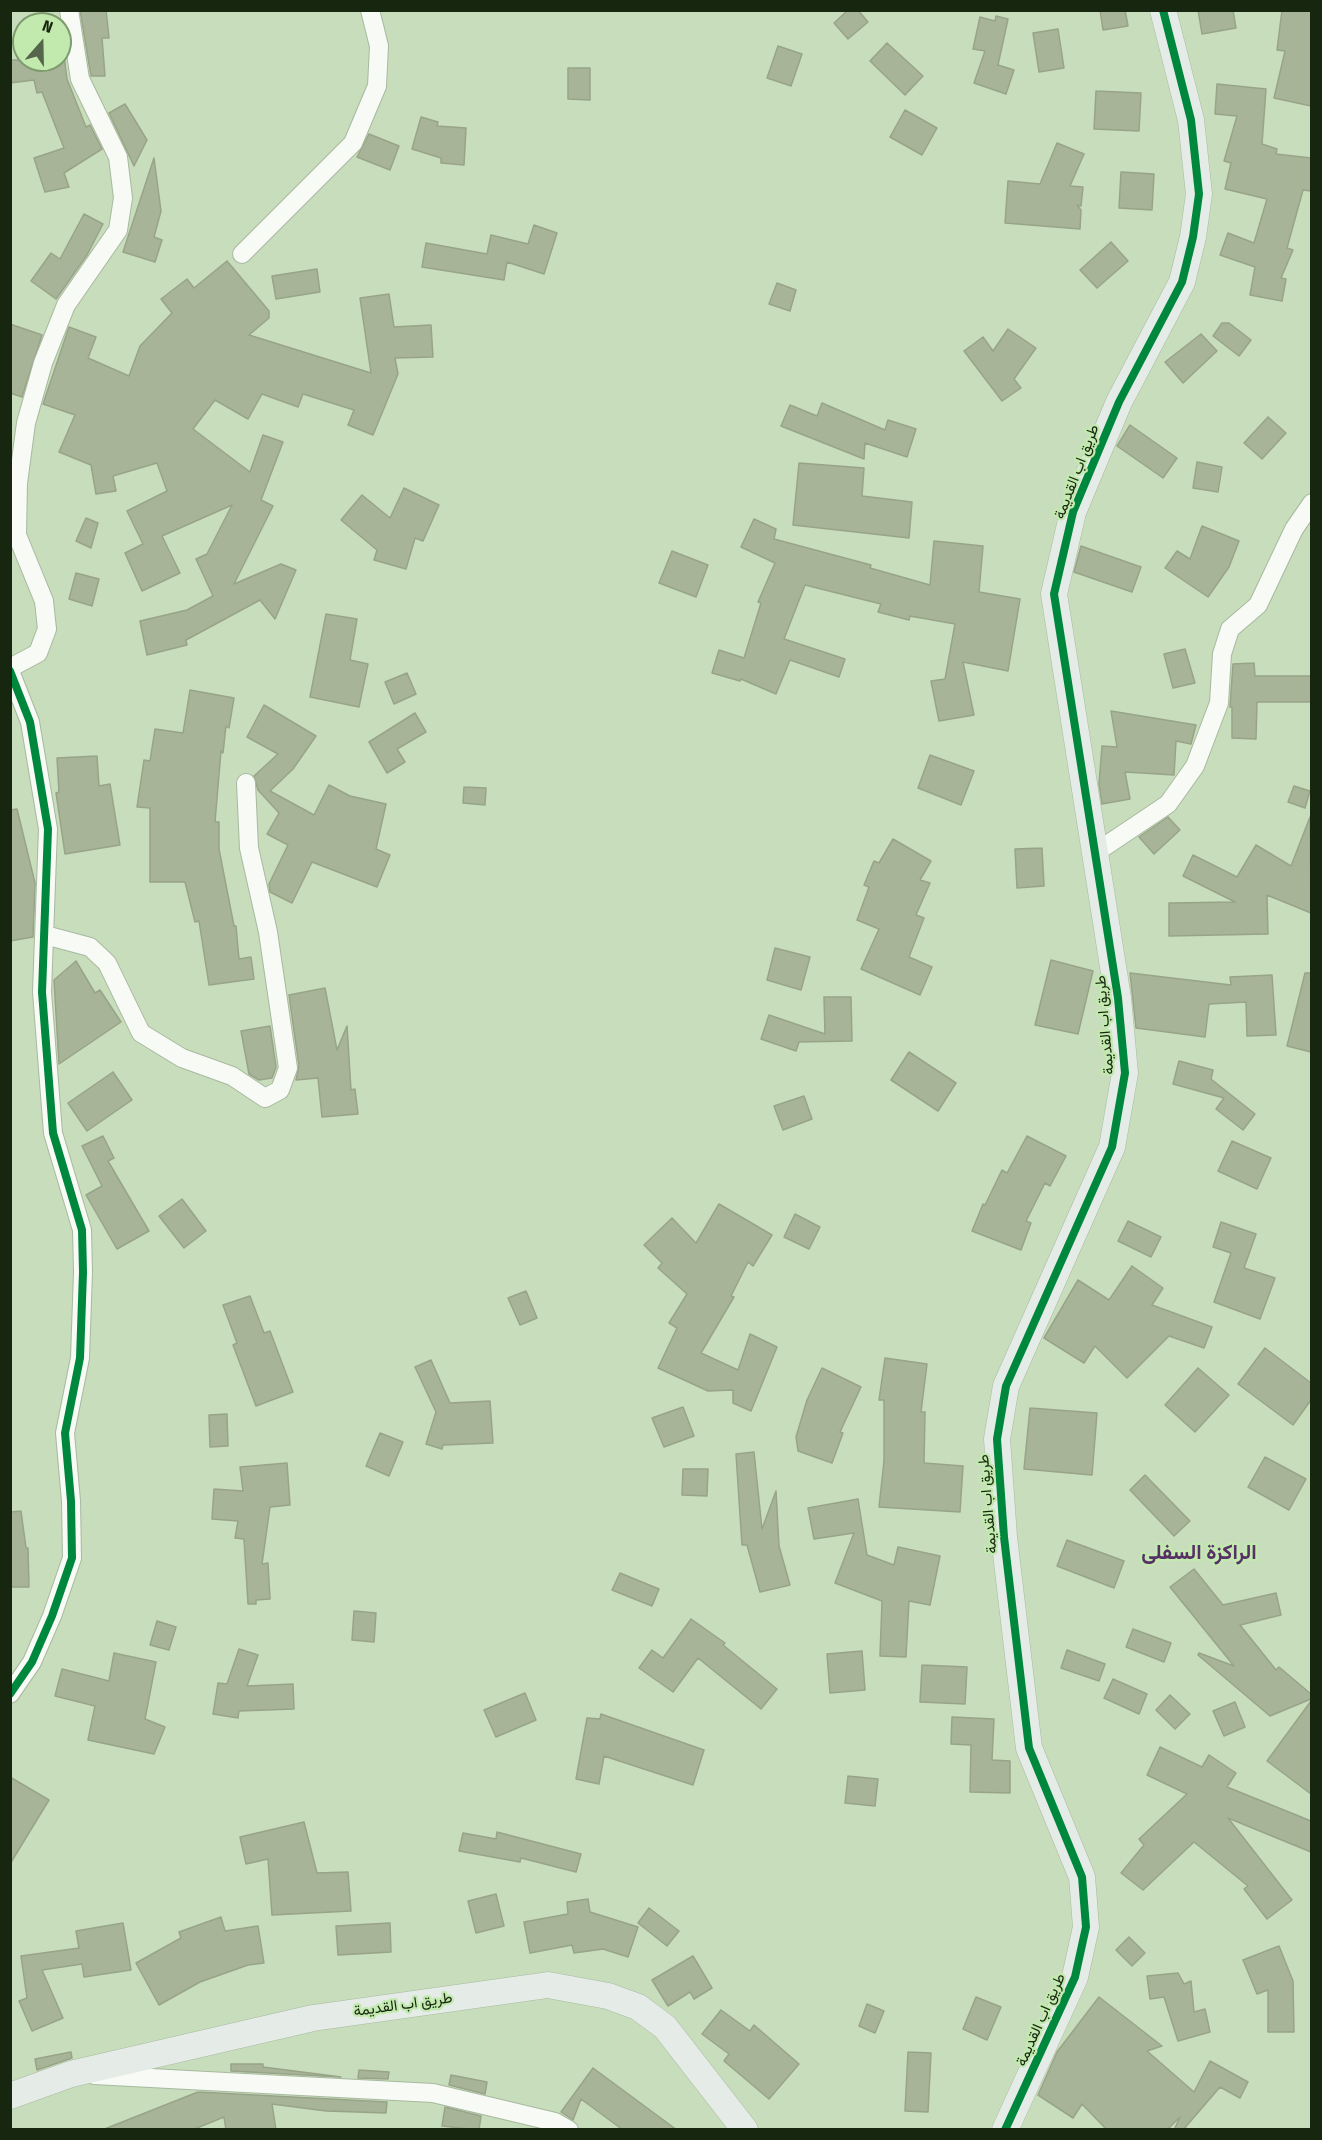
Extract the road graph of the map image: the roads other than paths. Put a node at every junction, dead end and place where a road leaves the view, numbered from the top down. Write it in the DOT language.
graph roads {
  1 [pos="69,10"];
  2 [pos="370,10"];
  3 [pos="1163,10"];
  4 [pos="242,254"];
  5 [pos="1311,503"];
  6 [pos="10,670"];
  7 [pos="246,783"];
  8 [pos="1095,853"];
  9 [pos="45,935"];
  10 [pos="10,1694"];
  11 [pos="71,2074"];
  12 [pos="10,2096"];
  13 [pos="569,2130"];
  14 [pos="745,2130"];
  15 [pos="1005,2130"];
  1 -- 6 [label="street"];
  2 -- 4 [label="street"];
  3 -- 8 [label="street, طريق اب القديمة"];
  5 -- 8 [label="street"];
  6 -- 9 [label="street"];
  7 -- 9 [label="street"];
  8 -- 15 [label="street, طريق اب القديمة"];
  9 -- 10 [label="street"];
  11 -- 12 [label="street, طريق اب القديمة"];
  11 -- 13 [label="street"];
  11 -- 14 [label="street, طريق اب القديمة"];
}
